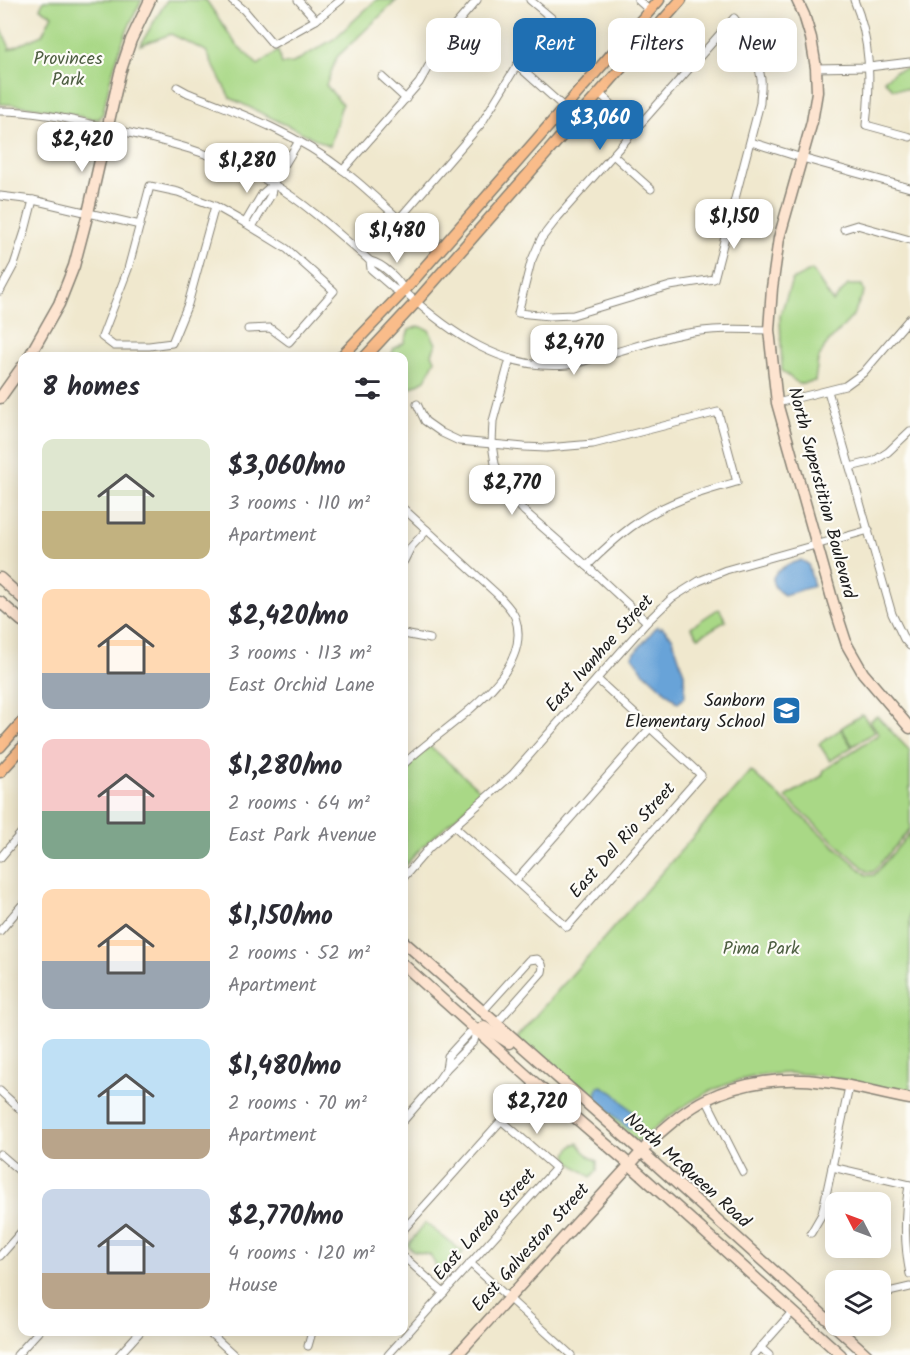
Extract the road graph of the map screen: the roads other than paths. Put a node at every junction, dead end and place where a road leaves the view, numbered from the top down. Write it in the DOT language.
graph roads {
  1 [pos="150,0"];
  2 [pos="232,0"];
  3 [pos="298,0"];
  4 [pos="341,0"];
  5 [pos="477,0"];
  6 [pos="530,0"];
  7 [pos="638,0"];
  8 [pos="660,0"];
  9 [pos="681,0"];
  10 [pos="797,0"];
  11 [pos="854,0"];
  12 [pos="650,10"];
  13 [pos="551,18"];
  14 [pos="316,20"];
  15 [pos="910,62"];
  16 [pos="869,67"];
  17 [pos="816,68"];
  18 [pos="513,72"];
  19 [pos="525,72"];
  20 [pos="382,77"];
  21 [pos="177,87"];
  22 [pos="599,93"];
  23 [pos="406,99"];
  24 [pos="565,108"];
  25 [pos="0,111"];
  26 [pos="638,127"];
  27 [pos="108,128"];
  28 [pos="910,137"];
  29 [pos="299,141"];
  30 [pos="751,142"];
  31 [pos="613,155"];
  32 [pos="802,158"];
  33 [pos="343,170"];
  34 [pos="273,184"];
  35 [pos="910,188"];
  36 [pos="651,189"];
  37 [pos="0,196"];
  38 [pos="33,200"];
  39 [pos="215,206"];
  40 [pos="88,213"];
  41 [pos="140,225"];
  42 [pos="249,225"];
  43 [pos="844,229"];
  44 [pos="910,240"];
  45 [pos="0,291"];
  46 [pos="404,291"];
  47 [pos="416,302"];
  48 [pos="910,318"];
  49 [pos="248,329"];
  50 [pos="769,330"];
  51 [pos="32,352"];
  52 [pos="346,352"];
  53 [pos="370,352"];
  54 [pos="510,359"];
  55 [pos="18,373"];
  56 [pos="828,391"];
  57 [pos="0,398"];
  58 [pos="777,403"];
  59 [pos="417,404"];
  60 [pos="910,431"];
  61 [pos="904,438"];
  62 [pos="492,444"];
  63 [pos="910,444"];
  64 [pos="850,467"];
  65 [pos="408,513"];
  66 [pos="427,530"];
  67 [pos="868,531"];
  68 [pos="817,545"];
  69 [pos="408,553"];
  70 [pos="587,566"];
  71 [pos="0,578"];
  72 [pos="18,594"];
  73 [pos="0,602"];
  74 [pos="18,618"];
  75 [pos="647,622"];
  76 [pos="408,635"];
  77 [pos="430,639"];
  78 [pos="910,646"];
  79 [pos="597,679"];
  80 [pos="18,727"];
  81 [pos="650,728"];
  82 [pos="910,728"];
  83 [pos="0,747"];
  84 [pos="18,752"];
  85 [pos="408,761"];
  86 [pos="0,772"];
  87 [pos="454,826"];
  88 [pos="18,837"];
  89 [pos="0,858"];
  90 [pos="408,872"];
  91 [pos="514,881"];
  92 [pos="18,910"];
  93 [pos="0,931"];
  94 [pos="408,946"];
  95 [pos="408,969"];
  96 [pos="482,1012"];
  97 [pos="496,1024"];
  98 [pos="476,1030"];
  99 [pos="515,1041"];
  100 [pos="535,1083"];
  101 [pos="849,1087"];
  102 [pos="0,1091"];
  103 [pos="706,1099"];
  104 [pos="910,1099"];
  105 [pos="18,1107"];
  106 [pos="408,1115"];
  107 [pos="501,1120"];
  108 [pos="641,1151"];
  109 [pos="0,1154"];
  110 [pos="629,1164"];
  111 [pos="832,1167"];
  112 [pos="18,1170"];
  113 [pos="743,1172"];
  114 [pos="909,1185"];
  115 [pos="408,1225"];
  116 [pos="811,1233"];
  117 [pos="18,1236"];
  118 [pos="0,1256"];
  119 [pos="408,1261"];
  120 [pos="470,1263"];
  121 [pos="910,1274"];
  122 [pos="910,1287"];
  123 [pos="891,1291"];
  124 [pos="444,1293"];
  125 [pos="509,1298"];
  126 [pos="793,1311"];
  127 [pos="408,1333"];
  128 [pos="34,1336"];
  129 [pos="136,1336"];
  130 [pos="214,1336"];
  131 [pos="311,1336"];
  132 [pos="405,1336"];
  133 [pos="308,1346"];
  134 [pos="226,1347"];
  135 [pos="760,1347"];
  136 [pos="566,1353"];
  137 [pos="17,1355"];
  138 [pos="119,1355"];
  139 [pos="219,1355"];
  140 [pos="234,1355"];
  141 [pos="388,1355"];
  142 [pos="458,1355"];
  143 [pos="754,1355"];
  144 [pos="769,1355"];
  145 [pos="841,1355"];
  146 [pos="867,1355"];
  1 -- 27 [label="street"];
  2 -- 14 [label="street"];
  3 -- 14 [label="street"];
  4 -- 14 [label="street"];
  5 -- 23 [label="street"];
  6 -- 13 [label="street"];
  7 -- 12 [label="street"];
  8 -- 12 [label="main road"];
  9 -- 22 [label="main road"];
  10 -- 17 [label="street, North Superstition Boulevard"];
  11 -- 16 [label="street"];
  12 -- 24 [label="main road"];
  15 -- 16 [label="street"];
  16 -- 17 [label="street"];
  16 -- 28 [label="street"];
  17 -- 32 [label="street, North Superstition Boulevard"];
  18 -- 33 [label="street"];
  19 -- 24 [label="street"];
  20 -- 23 [label="street"];
  21 -- 29 [label="street"];
  22 -- 26 [label="street"];
  22 -- 47 [label="main road"];
  23 -- 33 [label="street"];
  24 -- 46 [label="main road"];
  25 -- 27 [label="street"];
  26 -- 30 [label="street"];
  26 -- 31 [label="street"];
  27 -- 34 [label="street"];
  27 -- 40 [label="street"];
  29 -- 33 [label="street"];
  29 -- 34 [label="street"];
  30 -- 31 [label="street"];
  30 -- 32 [label="street"];
  31 -- 36 [label="street"];
  32 -- 35 [label="street"];
  32 -- 50 [label="street, North Superstition Boulevard"];
  34 -- 42 [label="street"];
  34 -- 46 [label="street"];
  37 -- 38 [label="street"];
  38 -- 40 [label="street"];
  38 -- 45 [label="street"];
  39 -- 41 [label="street"];
  39 -- 41 [label="street"];
  39 -- 42 [label="street"];
  40 -- 41 [label="street"];
  40 -- 51 [label="street"];
  42 -- 49 [label="street"];
  43 -- 44 [label="street"];
  46 -- 47 [label="street"];
  46 -- 52 [label="main road"];
  47 -- 53 [label="main road"];
  47 -- 54 [label="street"];
  48 -- 56 [label="street"];
  50 -- 54 [label="street"];
  50 -- 58 [label="street, North Superstition Boulevard"];
  54 -- 62 [label="street"];
  55 -- 57 [label="street"];
  56 -- 58 [label="street"];
  56 -- 64 [label="street"];
  58 -- 68 [label="street, North Superstition Boulevard"];
  59 -- 62 [label="street"];
  60 -- 61 [label="street"];
  61 -- 63 [label="street"];
  61 -- 64 [label="street"];
  62 -- 70 [label="street"];
  62 -- 70 [label="street"];
  64 -- 67 [label="street"];
  65 -- 66 [label="street"];
  66 -- 69 [label="street"];
  66 -- 85 [label="street"];
  67 -- 68 [label="street, East Ivanhoe Street"];
  67 -- 78 [label="street"];
  68 -- 75 [label="street, East Ivanhoe Street"];
  68 -- 82 [label="street, North Superstition Boulevard"];
  70 -- 75 [label="street"];
  71 -- 72 [label="street"];
  73 -- 74 [label="street"];
  75 -- 79 [label="street, East Ivanhoe Street"];
  76 -- 77 [label="street"];
  79 -- 81 [label="street"];
  79 -- 87 [label="street, East Ivanhoe Street"];
  80 -- 83 [label="main road"];
  81 -- 91 [label="street"];
  81 -- 91 [label="street, East Del Rio Street"];
  84 -- 86 [label="main road"];
  87 -- 90 [label="street, East Ivanhoe Street"];
  87 -- 91 [label="street"];
  88 -- 89 [label="street"];
  92 -- 93 [label="street"];
  94 -- 96 [label="street, North McQueen Road"];
  95 -- 98 [label="street, North McQueen Road"];
  96 -- 97 [label="street, North McQueen Road"];
  96 -- 97 [label="street"];
  97 -- 99 [label="street, North McQueen Road"];
  98 -- 99 [label="street"];
  98 -- 100 [label="street, North McQueen Road"];
  98 -- 106 [label="street"];
  99 -- 108 [label="street, North McQueen Road"];
  100 -- 107 [label="street"];
  100 -- 110 [label="street, North McQueen Road"];
  101 -- 103 [label="street, East Galveston Street"];
  101 -- 104 [label="street, East Galveston Street"];
  101 -- 111 [label="street"];
  102 -- 105 [label="street"];
  103 -- 108 [label="street, East Galveston Street"];
  103 -- 113 [label="street"];
  107 -- 115 [label="street"];
  107 -- 120 [label="street, East Laredo Street"];
  108 -- 110 [label="street, East Galveston Street"];
  108 -- 146 [label="street, North McQueen Road"];
  109 -- 112 [label="street"];
  110 -- 125 [label="street, East Galveston Street"];
  110 -- 126 [label="street, North McQueen Road"];
  111 -- 114 [label="street"];
  111 -- 116 [label="street"];
  114 -- 121 [label="street"];
  117 -- 118 [label="street"];
  119 -- 124 [label="street"];
  120 -- 124 [label="street, East Laredo Street"];
  120 -- 125 [label="street"];
  122 -- 123 [label="street"];
  124 -- 127 [label="street, East Laredo Street"];
  125 -- 136 [label="street"];
  125 -- 142 [label="street, East Galveston Street"];
  126 -- 135 [label="street"];
  126 -- 145 [label="street, North McQueen Road"];
  128 -- 137 [label="street"];
  129 -- 138 [label="street"];
  130 -- 134 [label="street"];
  131 -- 133 [label="street"];
  132 -- 141 [label="street, East Laredo Street"];
  134 -- 139 [label="street"];
  134 -- 140 [label="street"];
  135 -- 143 [label="street"];
  135 -- 144 [label="street"];
}
